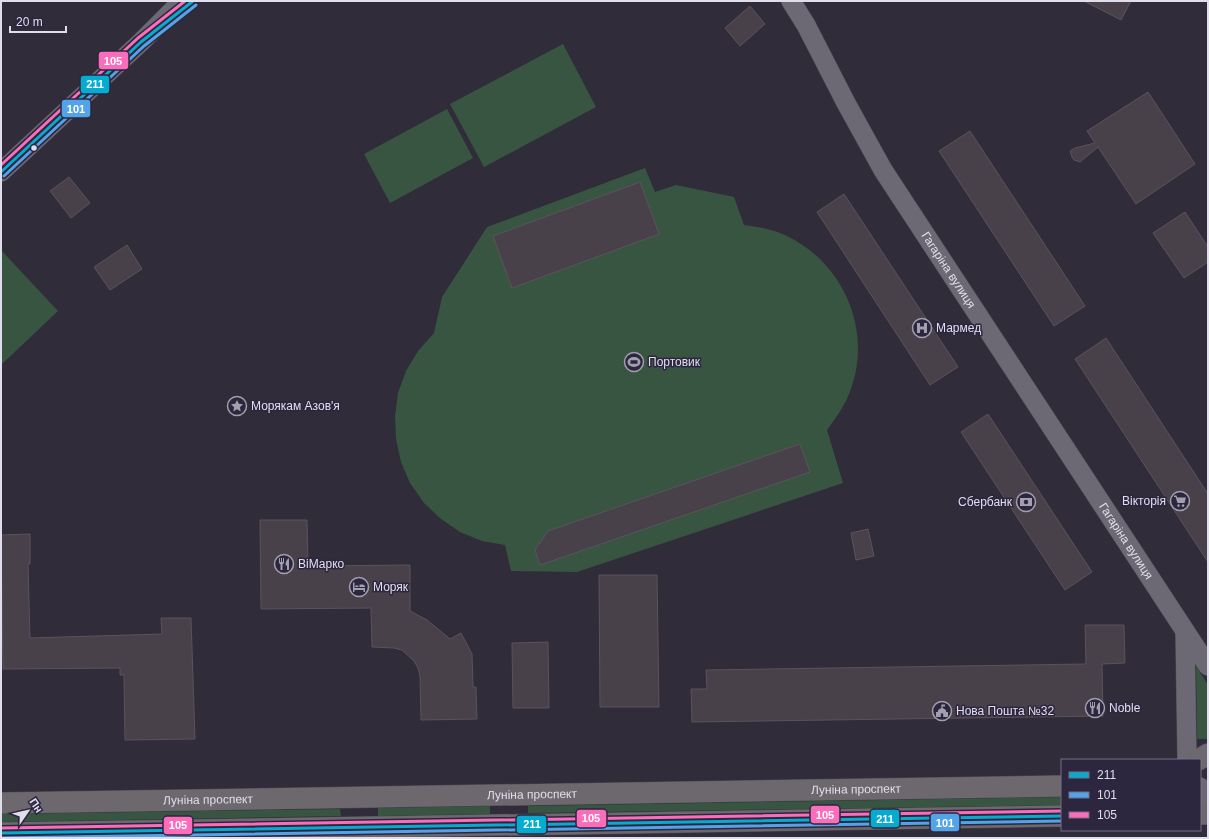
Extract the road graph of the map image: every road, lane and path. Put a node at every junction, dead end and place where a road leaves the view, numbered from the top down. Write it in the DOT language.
graph roads {
  1 [pos="182,1"];
  2 [pos="193,1"];
  3 [pos="791,1"];
  4 [pos="141,42"];
  5 [pos="1,172"];
  6 [pos="1185,631"];
  7 [pos="1208,666"];
  8 [pos="1187,759"];
  9 [pos="1061,786"];
  10 [pos="1201,789"];
  11 [pos="1208,800"];
  12 [pos="1,803"];
  13 [pos="1061,816"];
  14 [pos="1,833"];
  1 -- 4 [label="street"];
  2 -- 4 [label="street"];
  3 -- 6 [label="street, Гагаріна вулиця"];
  4 -- 5 [label="street"];
  6 -- 7 [label="street, Гагаріна вулиця"];
  6 -- 8 [label="street"];
  9 -- 12 [label="main road, Луніна проспект"];
  10 -- 11 [label="street"];
  13 -- 14 [label="main road"];
}
